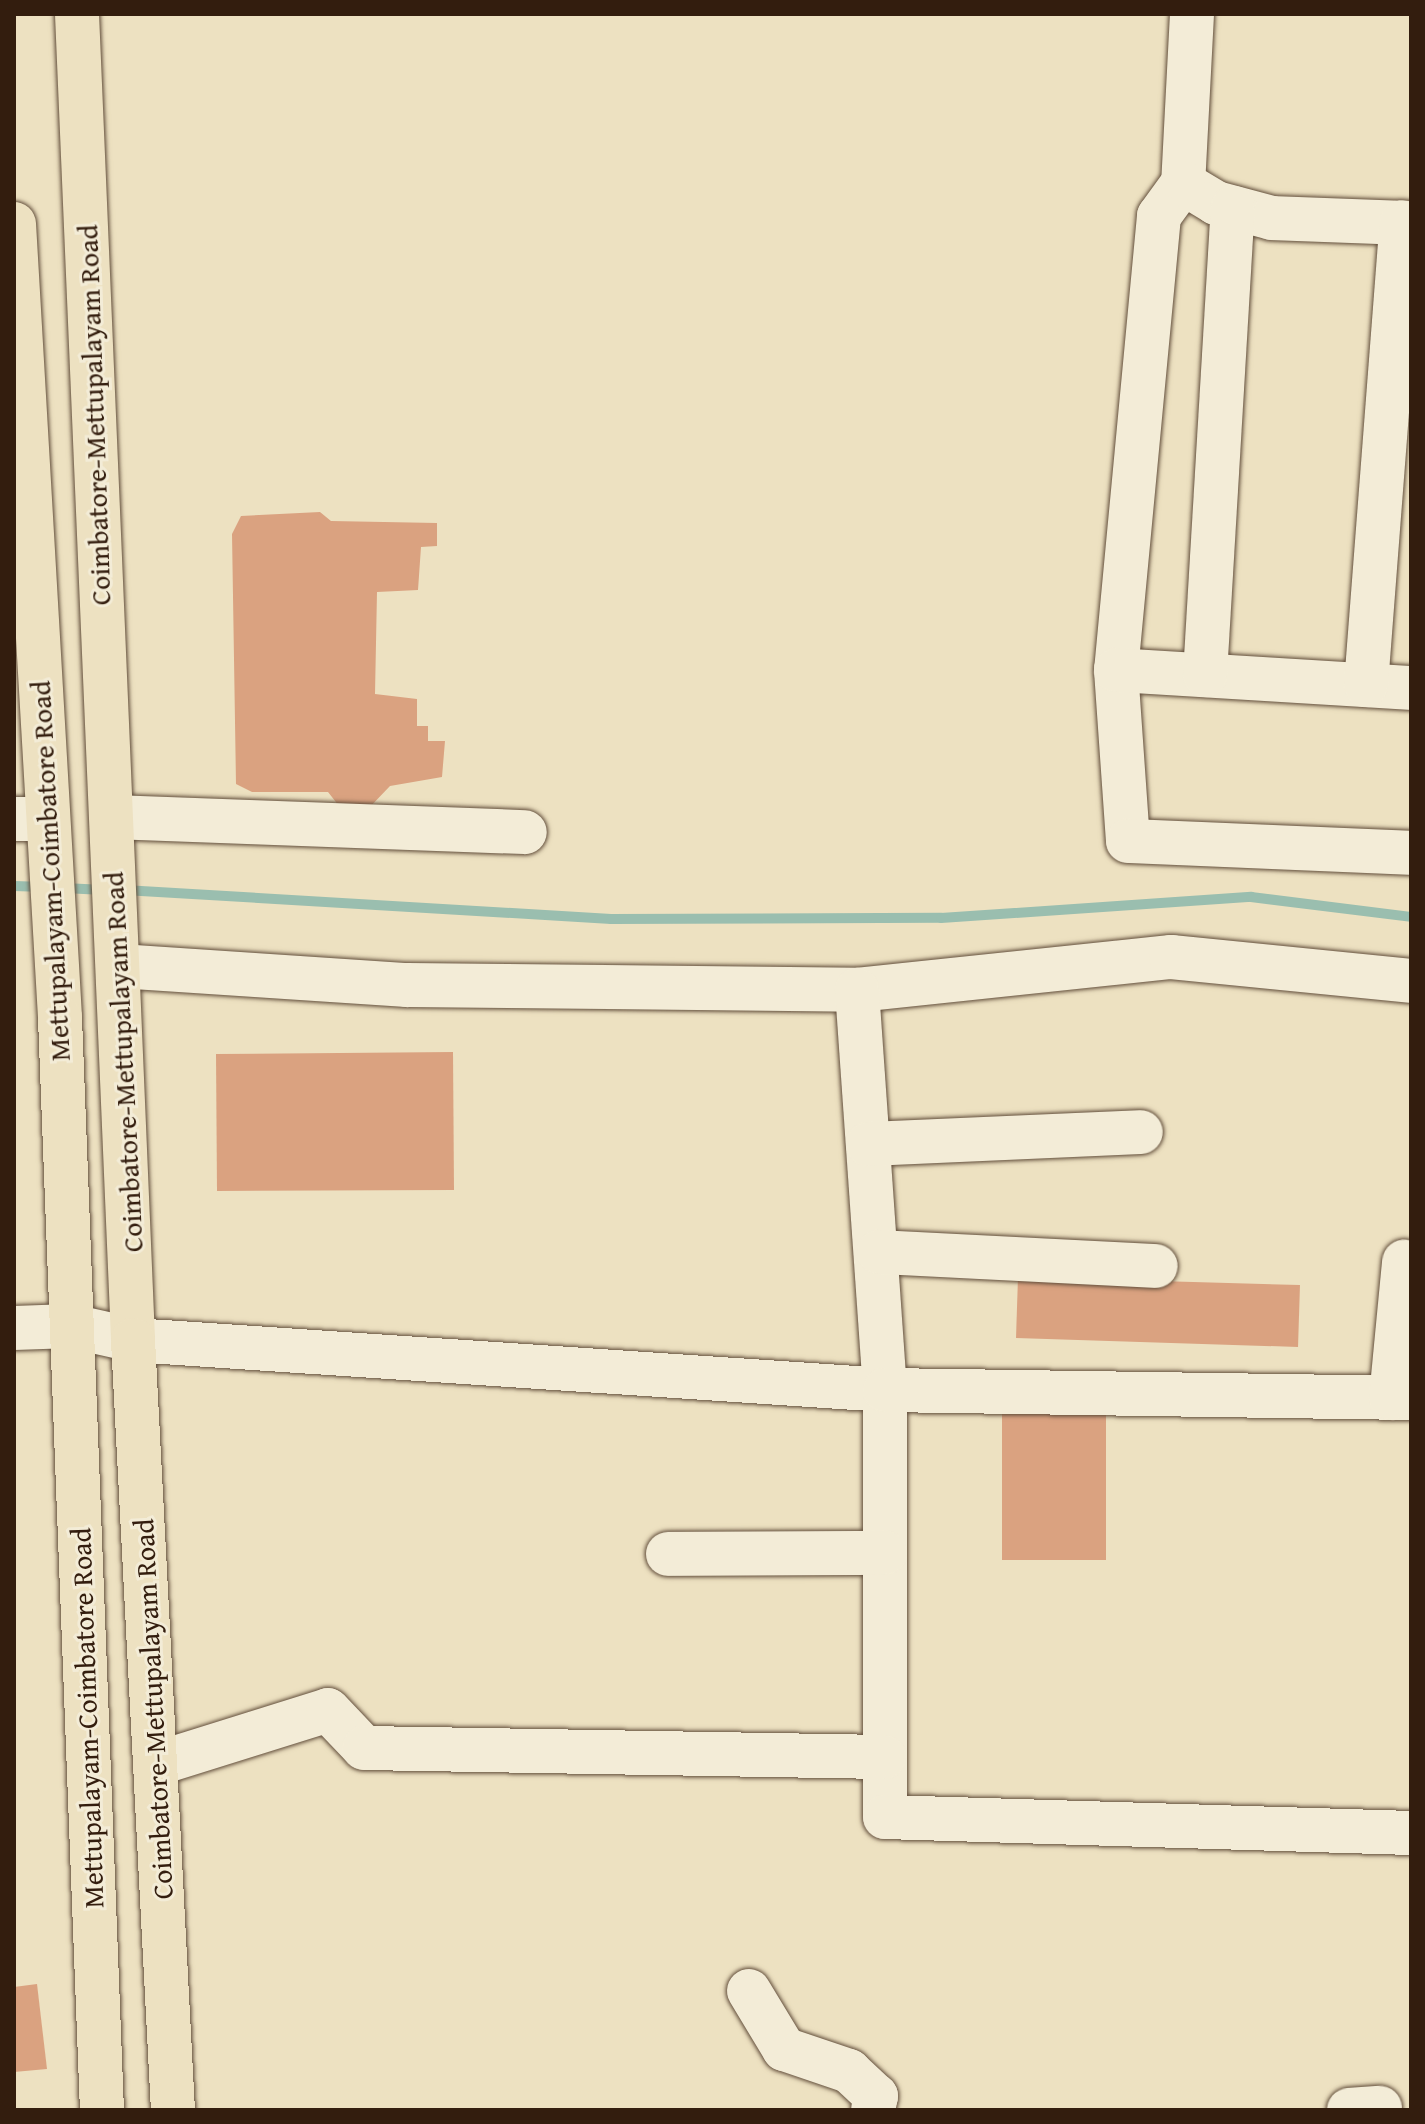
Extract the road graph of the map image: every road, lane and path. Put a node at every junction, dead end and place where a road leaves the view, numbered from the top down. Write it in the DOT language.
graph roads {
  1 [pos="77,14"];
  2 [pos="1192,14"];
  3 [pos="1183,183"];
  4 [pos="1233,208"];
  5 [pos="1406,223"];
  6 [pos="14,224"];
  7 [pos="14,233"];
  8 [pos="1116,670"];
  9 [pos="1205,675"];
  10 [pos="1366,685"];
  11 [pos="1411,688"];
  12 [pos="36,820"];
  13 [pos="113,831"];
  14 [pos="525,832"];
  15 [pos="1411,853"];
  16 [pos="119,965"];
  17 [pos="1411,981"];
  18 [pos="857,990"];
  19 [pos="1141,1132"];
  20 [pos="868,1144"];
  21 [pos="879,1252"];
  22 [pos="1404,1262"];
  23 [pos="1156,1266"];
  24 [pos="71,1326"];
  25 [pos="14,1328"];
  26 [pos="133,1340"];
  27 [pos="885,1390"];
  28 [pos="1401,1398"];
  29 [pos="885,1553"];
  30 [pos="668,1554"];
  31 [pos="884,1757"];
  32 [pos="156,1764"];
  33 [pos="1411,1833"];
  34 [pos="749,1991"];
  35 [pos="102,2110"];
  36 [pos="173,2110"];
  37 [pos="873,2110"];
  1 -- 13 [label="highway, Coimbatore-Mettupalayam Road"];
  2 -- 3 [label="street"];
  3 -- 4 [label="street"];
  3 -- 8 [label="street"];
  4 -- 5 [label="street"];
  4 -- 9 [label="street"];
  5 -- 10 [label="street"];
  6 -- 7 [label="highway, Mettupalayam-Coimbatore Road"];
  7 -- 12 [label="highway, Mettupalayam-Coimbatore Road"];
  8 -- 9 [label="street"];
  8 -- 15 [label="street"];
  9 -- 10 [label="street"];
  10 -- 11 [label="street"];
  12 -- 24 [label="highway, Mettupalayam-Coimbatore Road"];
  13 -- 14 [label="street"];
  13 -- 16 [label="highway, Coimbatore-Mettupalayam Road"];
  16 -- 18 [label="street"];
  16 -- 26 [label="highway, Coimbatore-Mettupalayam Road"];
  17 -- 18 [label="street"];
  18 -- 20 [label="street"];
  19 -- 20 [label="street"];
  20 -- 21 [label="street"];
  21 -- 23 [label="street"];
  21 -- 27 [label="street"];
  22 -- 28 [label="street"];
  24 -- 25 [label="street"];
  24 -- 26 [label="street"];
  24 -- 35 [label="highway, Mettupalayam-Coimbatore Road"];
  26 -- 27 [label="street"];
  26 -- 32 [label="highway, Coimbatore-Mettupalayam Road"];
  27 -- 28 [label="street"];
  27 -- 29 [label="street"];
  29 -- 30 [label="street"];
  29 -- 31 [label="street"];
  31 -- 32 [label="street"];
  31 -- 33 [label="street"];
  32 -- 36 [label="highway, Coimbatore-Mettupalayam Road"];
  34 -- 37 [label="street"];
}
